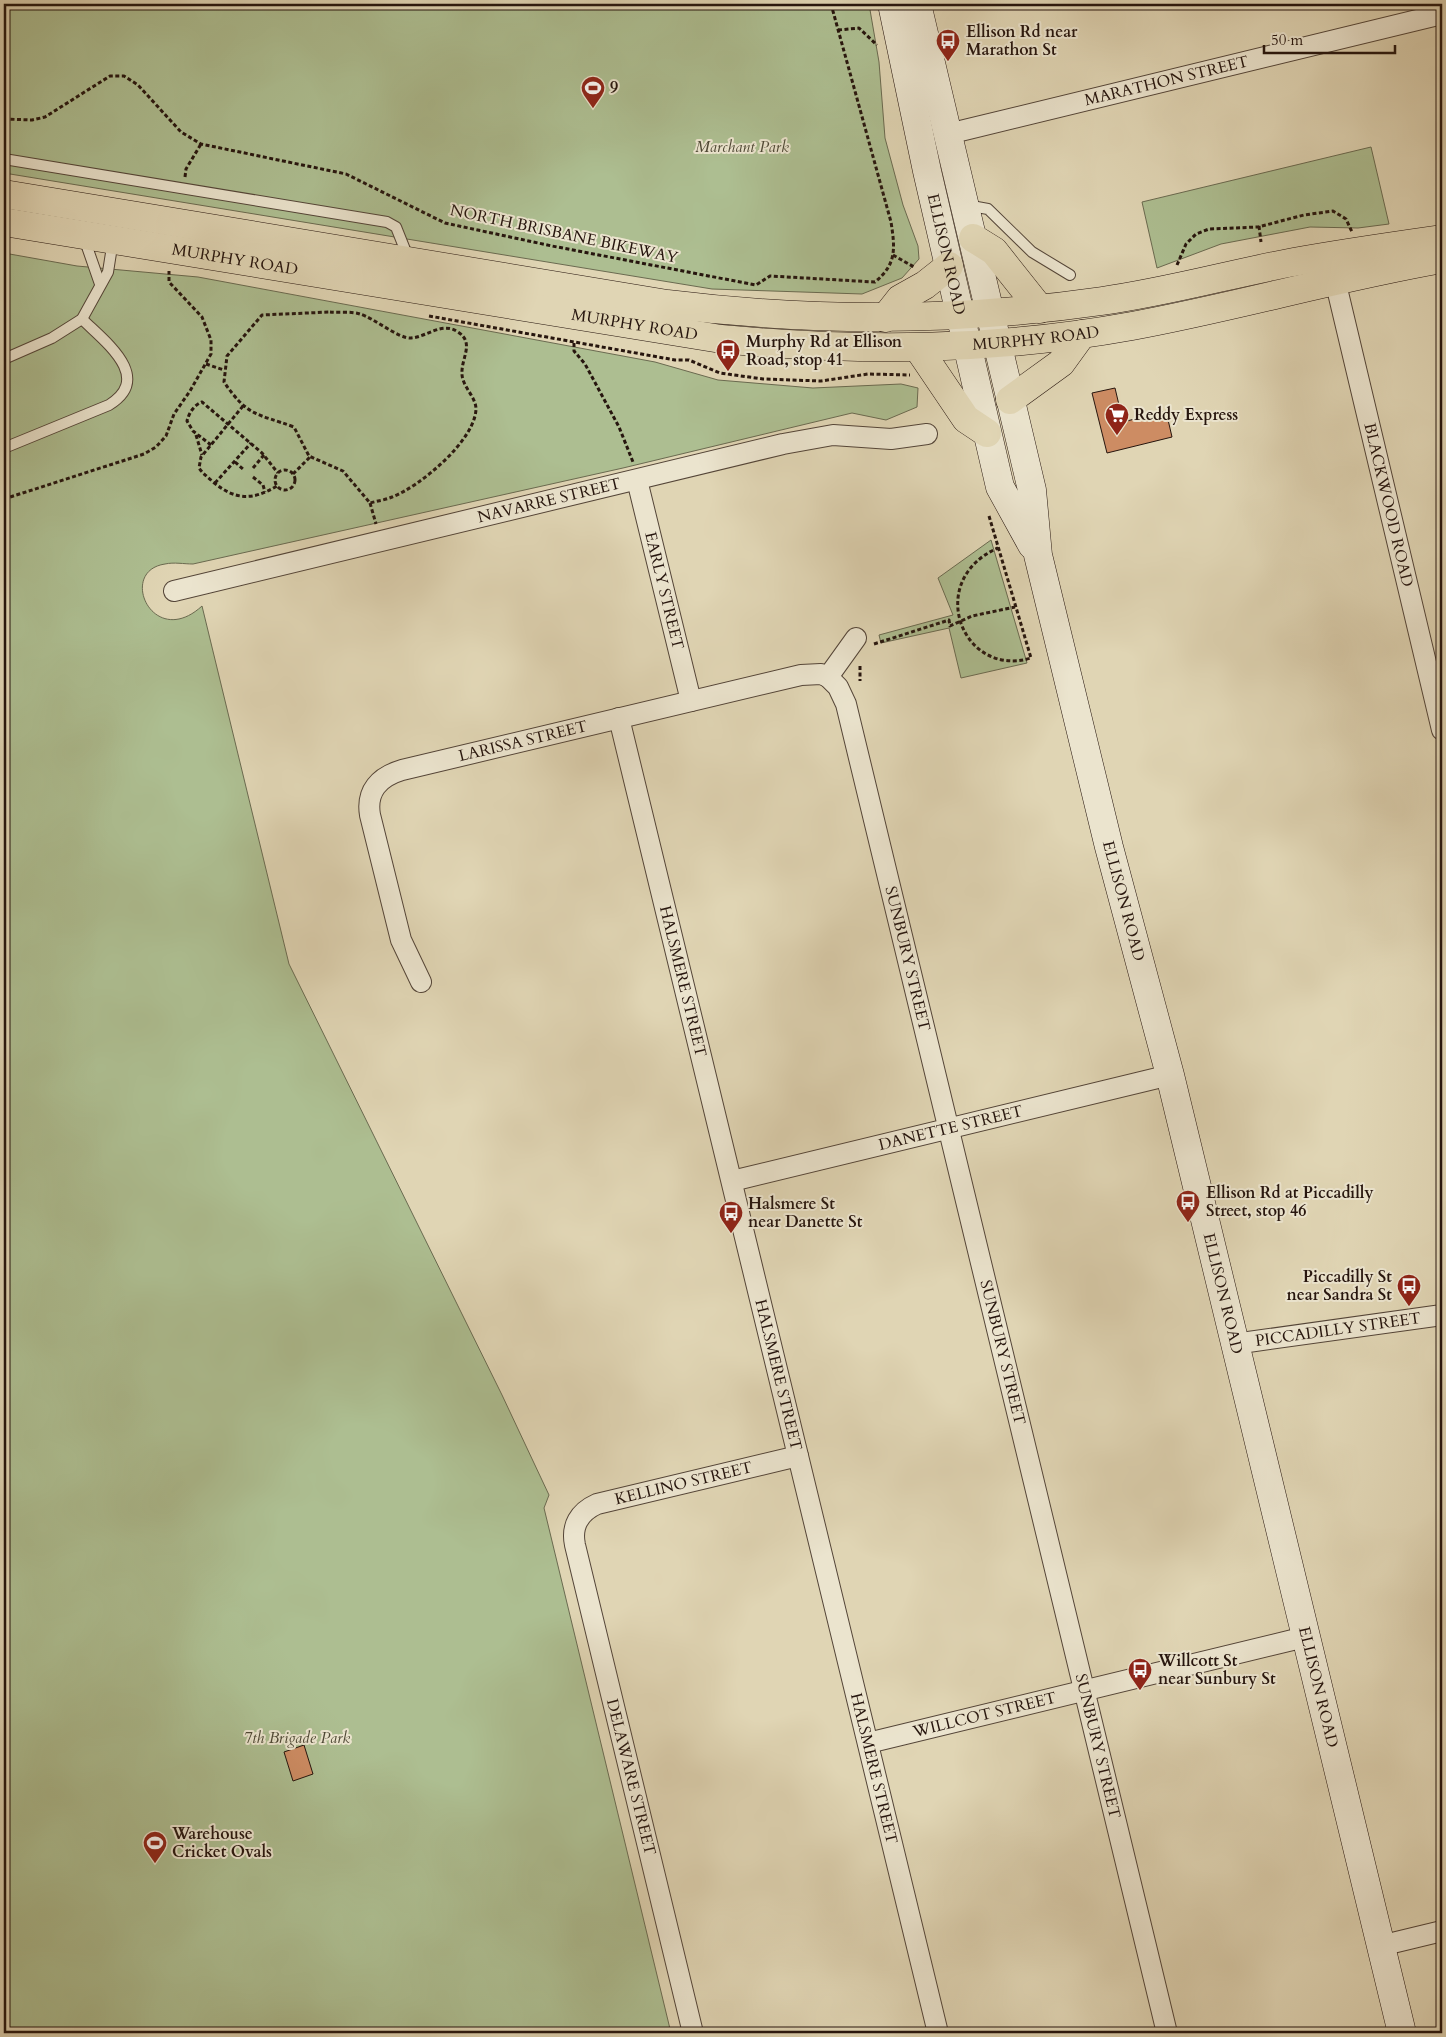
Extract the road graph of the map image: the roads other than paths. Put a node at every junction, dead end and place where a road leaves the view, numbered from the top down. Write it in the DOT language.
graph roads {
  1 [pos="892,4"];
  2 [pos="917,4"];
  3 [pos="1442,14"];
  4 [pos="948,134"];
  5 [pos="4,159"];
  6 [pos="4,194"];
  7 [pos="966,205"];
  8 [pos="4,222"];
  9 [pos="87,222"];
  10 [pos="973,238"];
  11 [pos="109,239"];
  12 [pos="1442,239"];
  13 [pos="1442,259"];
  14 [pos="410,262"];
  15 [pos="949,266"];
  16 [pos="1070,275"];
  17 [pos="1335,280"];
  18 [pos="100,284"];
  19 [pos="1040,309"];
  20 [pos="991,314"];
  21 [pos="961,316"];
  22 [pos="885,318"];
  23 [pos="82,319"];
  24 [pos="1082,334"];
  25 [pos="999,345"];
  26 [pos="968,347"];
  27 [pos="918,348"];
  28 [pos="4,359"];
  29 [pos="1010,400"];
  30 [pos="987,432"];
  31 [pos="927,434"];
  32 [pos="4,448"];
  33 [pos="637,480"];
  34 [pos="1038,555"];
  35 [pos="174,592"];
  36 [pos="863,642"];
  37 [pos="828,677"];
  38 [pos="691,701"];
  39 [pos="619,718"];
  40 [pos="1442,730"];
  41 [pos="421,982"];
  42 [pos="1170,1075"];
  43 [pos="948,1128"];
  44 [pos="732,1181"];
  45 [pos="1442,1315"];
  46 [pos="1234,1344"];
  47 [pos="798,1456"];
  48 [pos="577,1520"];
  49 [pos="1306,1637"];
  50 [pos="1084,1691"];
  51 [pos="868,1743"];
  52 [pos="1442,1931"];
  53 [pos="1380,1946"];
  54 [pos="693,2033"];
  55 [pos="938,2033"];
  56 [pos="1167,2033"];
  57 [pos="1402,2033"];
  1 -- 15 [label="street, ELLISON ROAD"];
  2 -- 4 [label="street, ELLISON ROAD"];
  3 -- 4 [label="street, MARATHON STREET"];
  4 -- 7 [label="street, ELLISON ROAD"];
  5 -- 14 [label="lane"];
  6 -- 9 [label="main road, MURPHY ROAD"];
  7 -- 10 [label="street, ELLISON ROAD"];
  7 -- 16 [label="lane, ELLISON ROAD"];
  8 -- 9 [label="main road, MURPHY ROAD"];
  9 -- 11 [label="main road, MURPHY ROAD"];
  9 -- 14 [label="main road, MURPHY ROAD"];
  9 -- 18 [label="lane"];
  10 -- 19 [label="main road"];
  10 -- 20 [label="street, ELLISON ROAD"];
  11 -- 18 [label="lane"];
  11 -- 27 [label="main road, MURPHY ROAD"];
  12 -- 19 [label="main road, MURPHY ROAD"];
  13 -- 17 [label="main road, MURPHY ROAD"];
  14 -- 22 [label="main road, MURPHY ROAD"];
  15 -- 21 [label="street, ELLISON ROAD"];
  15 -- 22 [label="main road"];
  17 -- 24 [label="main road, MURPHY ROAD"];
  17 -- 40 [label="street, BLACKWOOD ROAD"];
  18 -- 23 [label="lane"];
  19 -- 20 [label="main road, MURPHY ROAD"];
  20 -- 21 [label="main road, MURPHY ROAD"];
  20 -- 25 [label="street, ELLISON ROAD"];
  21 -- 22 [label="main road, MURPHY ROAD"];
  21 -- 26 [label="street, ELLISON ROAD"];
  23 -- 28 [label="lane"];
  23 -- 32 [label="lane"];
  24 -- 25 [label="main road, MURPHY ROAD"];
  24 -- 29 [label="main road"];
  25 -- 26 [label="main road, MURPHY ROAD"];
  25 -- 29 [label="street, ELLISON ROAD"];
  26 -- 27 [label="main road, MURPHY ROAD"];
  26 -- 30 [label="street, ELLISON ROAD"];
  27 -- 30 [label="main road"];
  29 -- 34 [label="street, ELLISON ROAD"];
  30 -- 34 [label="street, ELLISON ROAD"];
  31 -- 33 [label="street, NAVARRE STREET"];
  33 -- 35 [label="street, NAVARRE STREET"];
  33 -- 38 [label="street, EARLY STREET"];
  34 -- 42 [label="street, ELLISON ROAD"];
  36 -- 37 [label="street"];
  37 -- 38 [label="street, LARISSA STREET"];
  37 -- 43 [label="street, SUNBURY STREET"];
  38 -- 39 [label="street, LARISSA STREET"];
  39 -- 41 [label="street, LARISSA STREET"];
  39 -- 44 [label="street, HALSMERE STREET"];
  42 -- 43 [label="street, DANETTE STREET"];
  42 -- 46 [label="street, ELLISON ROAD"];
  43 -- 44 [label="street, DANETTE STREET"];
  43 -- 50 [label="street, SUNBURY STREET"];
  44 -- 47 [label="street, HALSMERE STREET"];
  45 -- 46 [label="street, PICCADILLY STREET"];
  46 -- 49 [label="street, ELLISON ROAD"];
  47 -- 48 [label="street, KELLINO STREET"];
  47 -- 51 [label="street, HALSMERE STREET"];
  48 -- 54 [label="street, DELAWARE STREET"];
  49 -- 50 [label="street, WILLCOT STREET"];
  49 -- 53 [label="street, ELLISON ROAD"];
  50 -- 51 [label="street, WILLCOT STREET"];
  50 -- 56 [label="street, SUNBURY STREET"];
  51 -- 55 [label="street, HALSMERE STREET"];
  52 -- 53 [label="street"];
  53 -- 57 [label="street, ELLISON ROAD"];
}
